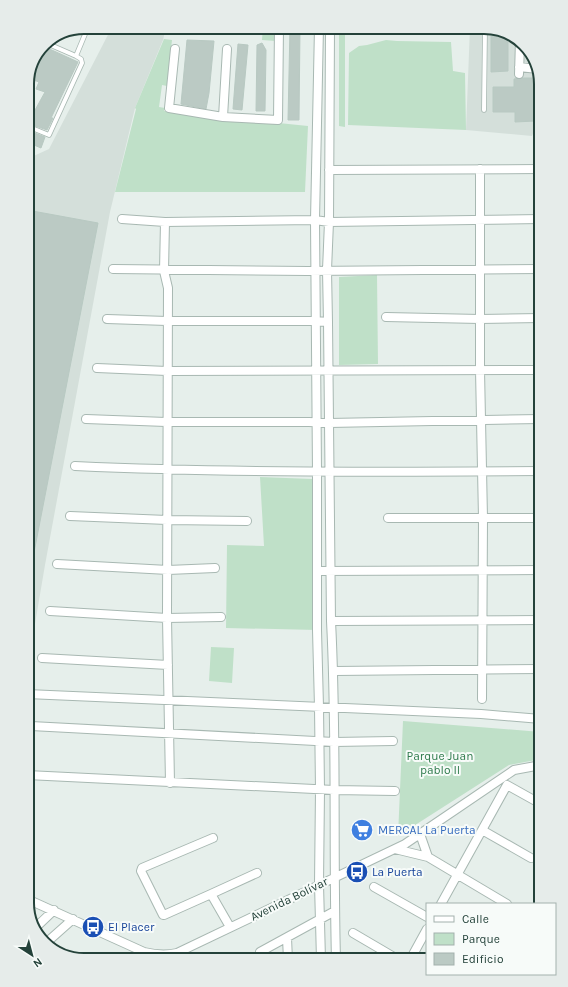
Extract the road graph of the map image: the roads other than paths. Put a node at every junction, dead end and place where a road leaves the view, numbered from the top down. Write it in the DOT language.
graph roads {
  1 [pos="85,34"];
  2 [pos="279,34"];
  3 [pos="319,34"];
  4 [pos="330,34"];
  5 [pos="485,34"];
  6 [pos="52,46"];
  7 [pos="175,48"];
  8 [pos="227,49"];
  9 [pos="520,49"];
  10 [pos="76,56"];
  11 [pos="531,69"];
  12 [pos="484,110"];
  13 [pos="223,117"];
  14 [pos="34,129"];
  15 [pos="480,169"];
  16 [pos="534,169"];
  17 [pos="329,170"];
  18 [pos="122,219"];
  19 [pos="481,219"];
  20 [pos="534,219"];
  21 [pos="315,220"];
  22 [pos="166,222"];
  23 [pos="329,222"];
  24 [pos="113,269"];
  25 [pos="481,269"];
  26 [pos="534,269"];
  27 [pos="327,270"];
  28 [pos="164,271"];
  29 [pos="315,271"];
  30 [pos="386,317"];
  31 [pos="534,318"];
  32 [pos="107,319"];
  33 [pos="480,319"];
  34 [pos="167,321"];
  35 [pos="315,321"];
  36 [pos="328,322"];
  37 [pos="97,368"];
  38 [pos="316,370"];
  39 [pos="329,370"];
  40 [pos="480,370"];
  41 [pos="534,370"];
  42 [pos="167,371"];
  43 [pos="86,419"];
  44 [pos="534,419"];
  45 [pos="481,420"];
  46 [pos="166,422"];
  47 [pos="316,422"];
  48 [pos="329,423"];
  49 [pos="75,466"];
  50 [pos="167,470"];
  51 [pos="329,471"];
  52 [pos="481,471"];
  53 [pos="534,471"];
  54 [pos="317,472"];
  55 [pos="70,516"];
  56 [pos="388,518"];
  57 [pos="482,518"];
  58 [pos="534,518"];
  59 [pos="167,520"];
  60 [pos="247,521"];
  61 [pos="57,564"];
  62 [pos="215,568"];
  63 [pos="168,570"];
  64 [pos="482,570"];
  65 [pos="534,570"];
  66 [pos="317,571"];
  67 [pos="331,571"];
  68 [pos="50,611"];
  69 [pos="221,617"];
  70 [pos="167,618"];
  71 [pos="534,620"];
  72 [pos="331,621"];
  73 [pos="482,621"];
  74 [pos="42,658"];
  75 [pos="168,665"];
  76 [pos="534,669"];
  77 [pos="482,670"];
  78 [pos="334,671"];
  79 [pos="34,694"];
  80 [pos="482,699"];
  81 [pos="168,701"];
  82 [pos="319,707"];
  83 [pos="333,707"];
  84 [pos="534,718"];
  85 [pos="34,726"];
  86 [pos="169,734"];
  87 [pos="393,741"];
  88 [pos="319,742"];
  89 [pos="334,742"];
  90 [pos="534,766"];
  91 [pos="34,775"];
  92 [pos="170,783"];
  93 [pos="320,790"];
  94 [pos="334,790"];
  95 [pos="395,791"];
  96 [pos="534,800"];
  97 [pos="482,830"];
  98 [pos="420,834"];
  99 [pos="213,838"];
  100 [pos="395,848"];
  101 [pos="428,857"];
  102 [pos="531,858"];
  103 [pos="257,873"];
  104 [pos="457,874"];
  105 [pos="334,877"];
  106 [pos="319,884"];
  107 [pos="374,887"];
  108 [pos="211,894"];
  109 [pos="34,902"];
  110 [pos="442,903"];
  111 [pos="505,903"];
  112 [pos="54,910"];
  113 [pos="335,911"];
  114 [pos="426,916"];
  115 [pos="73,919"];
  116 [pos="320,919"];
  117 [pos="39,924"];
  118 [pos="230,927"];
  119 [pos="426,931"];
  120 [pos="353,933"];
  121 [pos="52,938"];
  122 [pos="287,938"];
  123 [pos="260,952"];
  124 [pos="148,953"];
  125 [pos="177,953"];
  126 [pos="288,953"];
  127 [pos="321,953"];
  128 [pos="336,953"];
  129 [pos="387,953"];
  130 [pos="414,953"];
  1 -- 10 [label="lane"];
  2 -- 13 [label="street"];
  3 -- 21 [label="street"];
  4 -- 17 [label="street"];
  5 -- 12 [label="lane"];
  6 -- 10 [label="lane"];
  7 -- 13 [label="street"];
  8 -- 13 [label="street"];
  9 -- 11 [label="street"];
  10 -- 14 [label="lane"];
  15 -- 16 [label="street"];
  15 -- 17 [label="street"];
  15 -- 19 [label="street"];
  17 -- 23 [label="street"];
  18 -- 22 [label="street"];
  19 -- 20 [label="street"];
  19 -- 23 [label="street"];
  19 -- 25 [label="street"];
  21 -- 22 [label="street"];
  21 -- 23 [label="street"];
  21 -- 29 [label="street"];
  22 -- 28 [label="street"];
  23 -- 27 [label="street"];
  24 -- 28 [label="street"];
  25 -- 26 [label="street"];
  25 -- 27 [label="street"];
  25 -- 33 [label="street"];
  27 -- 29 [label="street"];
  27 -- 36 [label="street"];
  28 -- 29 [label="street"];
  28 -- 34 [label="street"];
  29 -- 35 [label="street"];
  30 -- 33 [label="street"];
  31 -- 33 [label="street"];
  32 -- 34 [label="street"];
  33 -- 40 [label="street"];
  34 -- 35 [label="street"];
  34 -- 42 [label="street"];
  35 -- 36 [label="street"];
  35 -- 38 [label="street"];
  36 -- 39 [label="street"];
  37 -- 42 [label="street"];
  38 -- 39 [label="street"];
  38 -- 42 [label="street"];
  38 -- 47 [label="street"];
  39 -- 40 [label="street"];
  39 -- 48 [label="street"];
  40 -- 41 [label="street"];
  40 -- 45 [label="street"];
  42 -- 46 [label="street"];
  43 -- 46 [label="street"];
  44 -- 45 [label="street"];
  45 -- 48 [label="street"];
  45 -- 52 [label="street"];
  46 -- 47 [label="street"];
  46 -- 50 [label="street"];
  47 -- 48 [label="street"];
  47 -- 54 [label="street"];
  48 -- 51 [label="street"];
  49 -- 50 [label="street"];
  50 -- 54 [label="street"];
  50 -- 59 [label="street"];
  51 -- 52 [label="street"];
  51 -- 54 [label="street"];
  51 -- 67 [label="street"];
  52 -- 53 [label="street"];
  52 -- 57 [label="street"];
  54 -- 66 [label="street"];
  55 -- 59 [label="street"];
  56 -- 57 [label="street"];
  57 -- 58 [label="street"];
  57 -- 64 [label="street"];
  59 -- 60 [label="street"];
  59 -- 63 [label="street"];
  61 -- 63 [label="street"];
  62 -- 63 [label="street"];
  63 -- 70 [label="street"];
  64 -- 65 [label="street"];
  64 -- 67 [label="street"];
  64 -- 73 [label="street"];
  66 -- 67 [label="street"];
  66 -- 82 [label="street"];
  67 -- 72 [label="street"];
  68 -- 70 [label="street"];
  69 -- 70 [label="street"];
  70 -- 75 [label="street"];
  71 -- 73 [label="street"];
  72 -- 73 [label="street"];
  72 -- 78 [label="street"];
  73 -- 77 [label="street"];
  74 -- 75 [label="street"];
  75 -- 81 [label="street"];
  76 -- 77 [label="street"];
  77 -- 78 [label="street"];
  77 -- 80 [label="street"];
  78 -- 83 [label="street"];
  79 -- 81 [label="street"];
  81 -- 82 [label="street"];
  81 -- 86 [label="street"];
  82 -- 83 [label="street"];
  82 -- 88 [label="street"];
  83 -- 84 [label="street"];
  83 -- 89 [label="street"];
  85 -- 86 [label="street"];
  86 -- 88 [label="street"];
  86 -- 92 [label="street"];
  87 -- 89 [label="street"];
  88 -- 89 [label="street"];
  88 -- 93 [label="street"];
  89 -- 94 [label="street"];
  90 -- 98 [label="street, Avenida Bolívar"];
  91 -- 92 [label="street"];
  92 -- 93 [label="street"];
  93 -- 94 [label="street"];
  93 -- 106 [label="street"];
  94 -- 95 [label="street"];
  94 -- 105 [label="street"];
  96 -- 97 [label="street"];
  97 -- 102 [label="street"];
  97 -- 104 [label="street"];
  98 -- 100 [label="street, Avenida Bolívar"];
  98 -- 101 [label="street"];
  99 -- 108 [label="street"];
  100 -- 101 [label="street"];
  100 -- 105 [label="street, Avenida Bolívar"];
  101 -- 104 [label="street"];
  103 -- 108 [label="street"];
  104 -- 110 [label="street"];
  104 -- 111 [label="street"];
  105 -- 106 [label="street, Avenida Bolívar"];
  105 -- 113 [label="street"];
  106 -- 116 [label="street"];
  106 -- 118 [label="street, Avenida Bolívar"];
  107 -- 114 [label="street"];
  108 -- 118 [label="street"];
  109 -- 112 [label="street, Avenida Bolívar"];
  112 -- 115 [label="street, Avenida Bolívar"];
  112 -- 117 [label="street"];
  113 -- 116 [label="street"];
  113 -- 128 [label="street"];
  115 -- 121 [label="street"];
  115 -- 124 [label="street, Avenida Bolívar"];
  116 -- 122 [label="street"];
  116 -- 127 [label="street"];
  118 -- 125 [label="street, Avenida Bolívar"];
  119 -- 130 [label="street"];
  120 -- 129 [label="street"];
  122 -- 123 [label="street"];
  122 -- 126 [label="street"];
}
